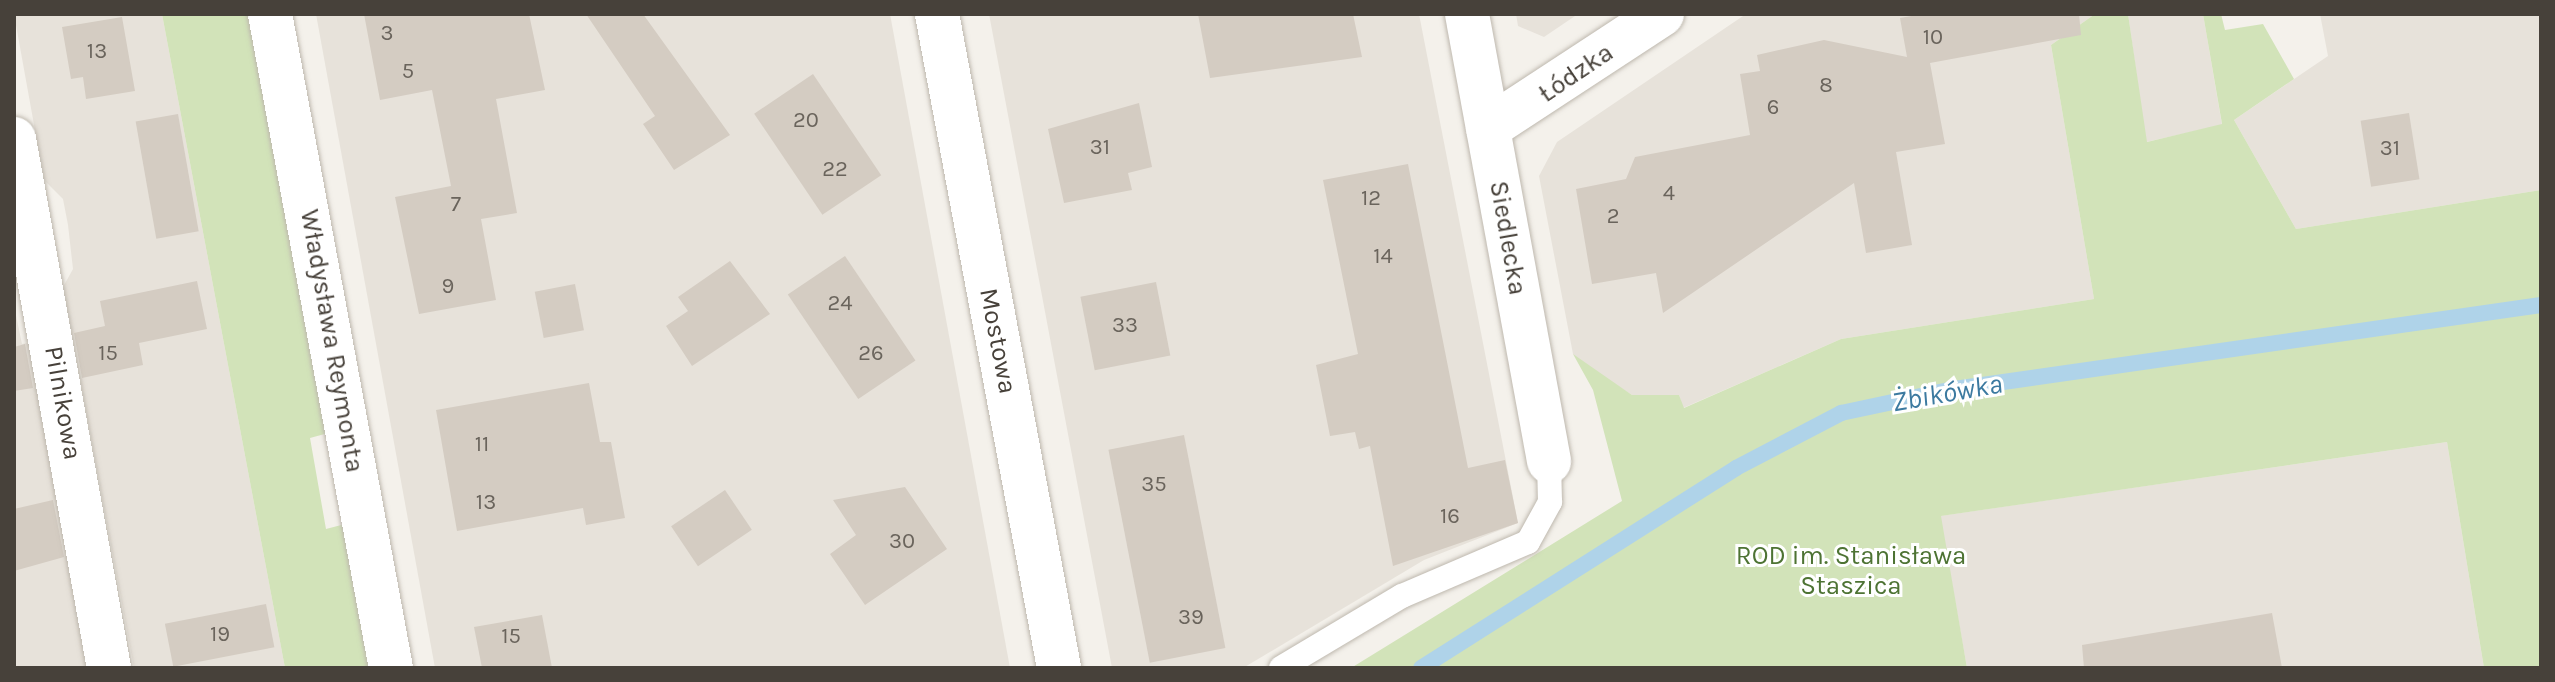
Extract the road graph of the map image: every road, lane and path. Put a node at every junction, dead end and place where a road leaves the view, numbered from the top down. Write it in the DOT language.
graph roads {
  1 [pos="270,14"];
  2 [pos="937,14"];
  3 [pos="1467,14"];
  4 [pos="1662,14"];
  5 [pos="1488,128"];
  6 [pos="14,139"];
  7 [pos="1549,462"];
  8 [pos="109,668"];
  9 [pos="391,668"];
  10 [pos="1059,668"];
  11 [pos="1281,668"];
  1 -- 9 [label="street, Władysława Reymonta"];
  2 -- 10 [label="street, Mostowa"];
  3 -- 5 [label="street, Siedlecka"];
  4 -- 5 [label="street, Łódzka"];
  5 -- 7 [label="street, Siedlecka"];
  6 -- 8 [label="street, Pilnikowa"];
  7 -- 11 [label="lane"];
}
